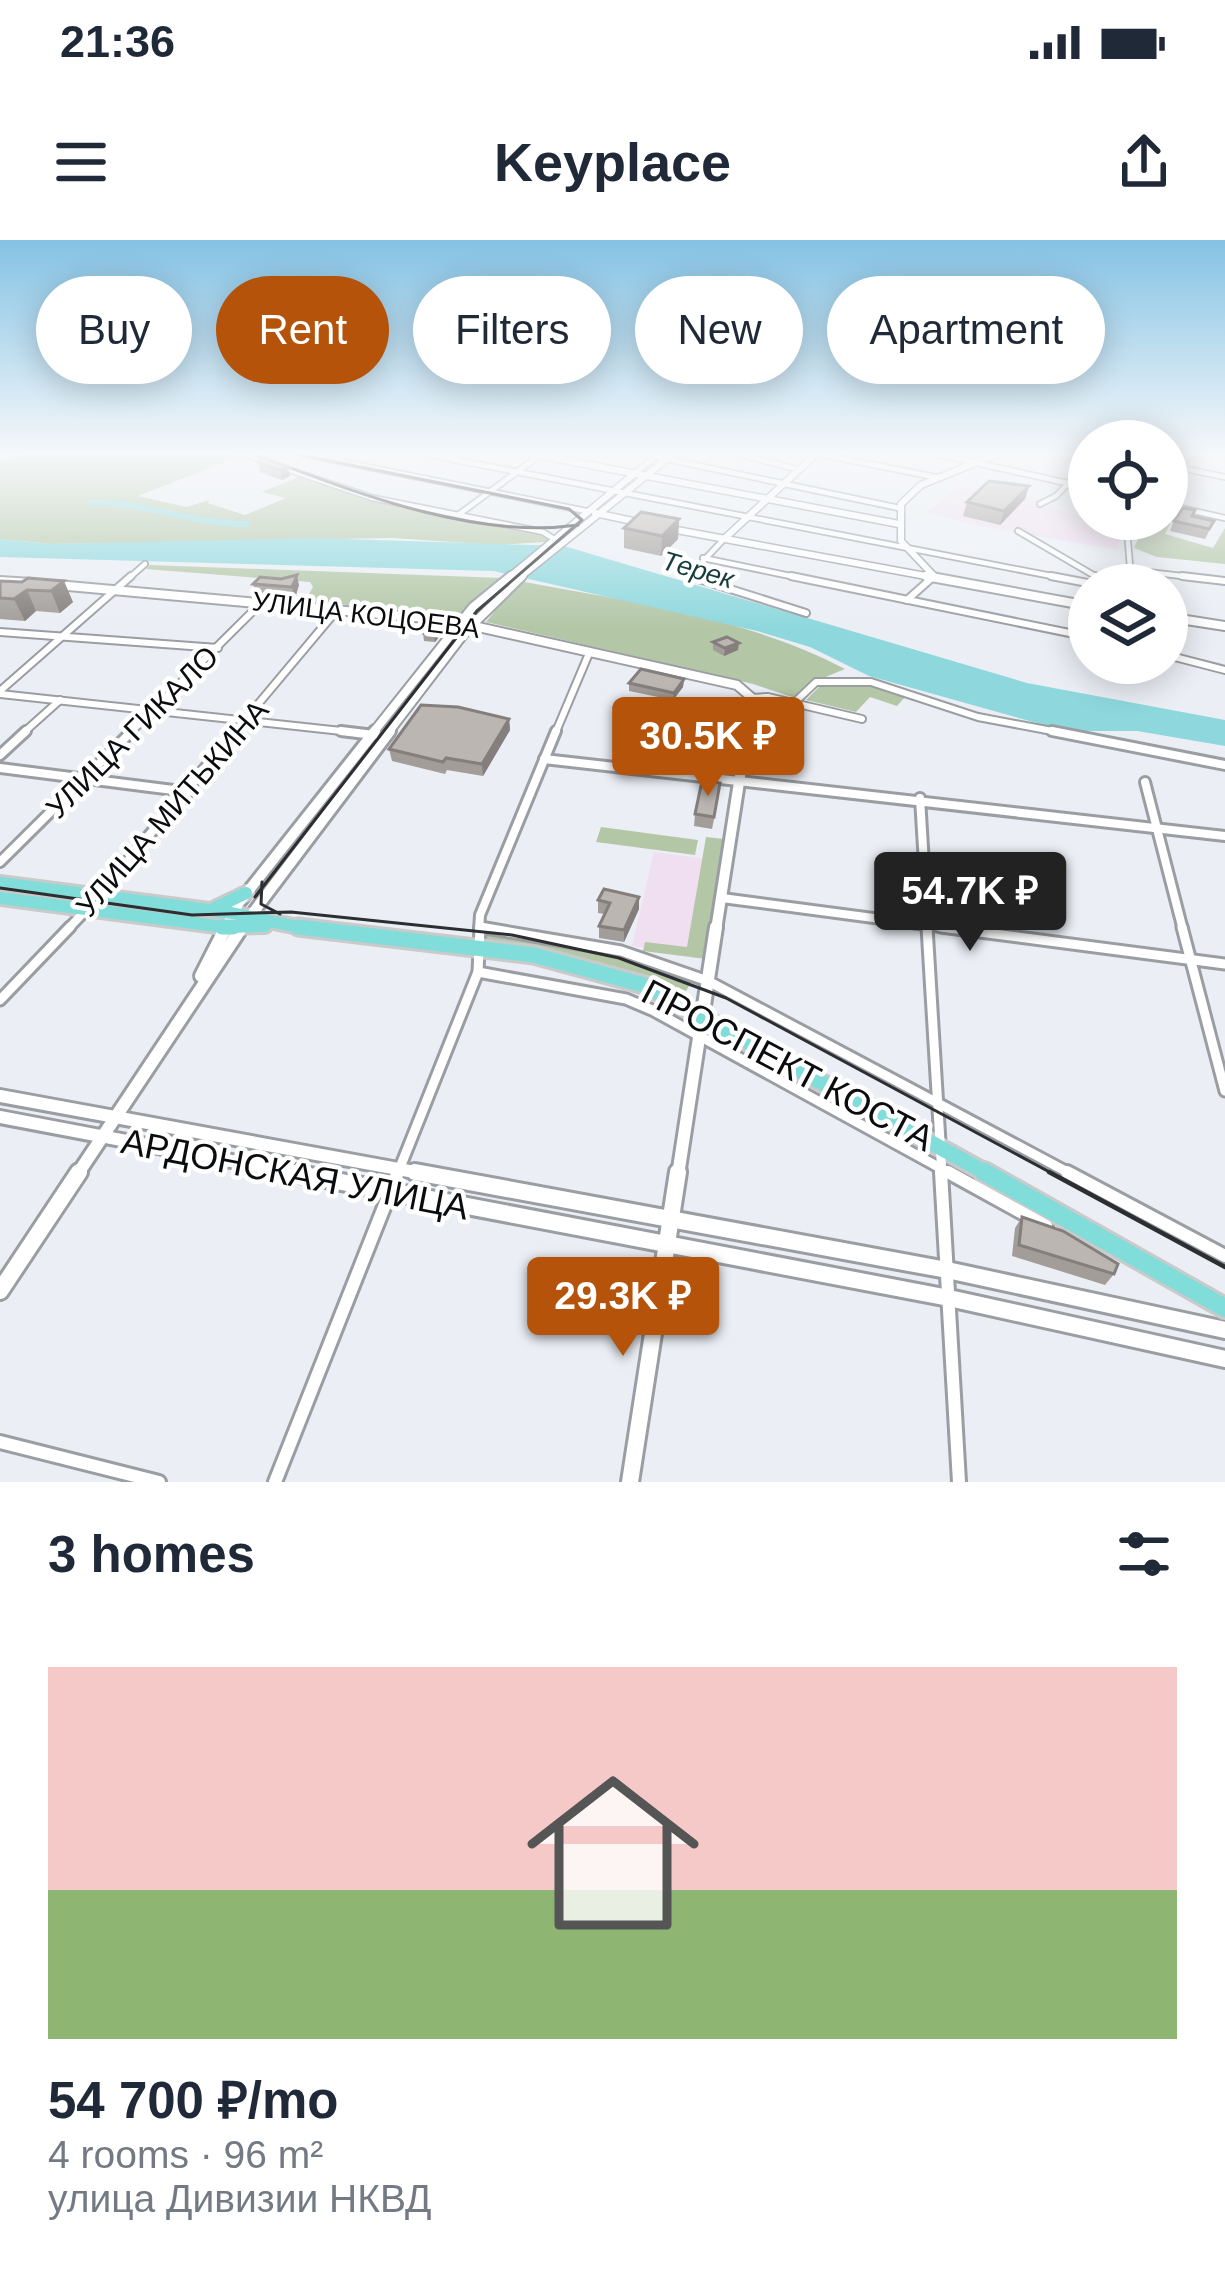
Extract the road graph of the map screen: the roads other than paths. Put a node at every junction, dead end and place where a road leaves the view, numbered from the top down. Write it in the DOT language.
graph roads {
  1 [pos="438,512"];
  2 [pos="462,512"];
  3 [pos="585,512"];
  4 [pos="590,512"];
  5 [pos="601,512"];
  6 [pos="723,512"];
  7 [pos="754,512"];
  8 [pos="833,512"];
  9 [pos="899,512"];
  10 [pos="598,514"];
  11 [pos="457,516"];
  12 [pos="748,517"];
  13 [pos="899,524"];
  14 [pos="1018,530"];
  15 [pos="554,538"];
  16 [pos="724,539"];
  17 [pos="908,549"];
  18 [pos="703,558"];
  19 [pos="145,564"];
  20 [pos="1075,564"];
  21 [pos="934,576"];
  22 [pos="1188,576"];
  23 [pos="1068,579"];
  24 [pos="1225,580"];
  25 [pos="0,581"];
  26 [pos="120,589"];
  27 [pos="906,601"];
  28 [pos="262,602"];
  29 [pos="1068,602"];
  30 [pos="338,610"];
  31 [pos="806,613"];
  32 [pos="1188,620"];
  33 [pos="466,624"];
  34 [pos="1225,626"];
  35 [pos="0,632"];
  36 [pos="1068,633"];
  37 [pos="60,638"];
  38 [pos="218,648"];
  39 [pos="590,650"];
  40 [pos="1188,660"];
  41 [pos="1225,670"];
  42 [pos="0,693"];
  43 [pos="752,698"];
  44 [pos="60,700"];
  45 [pos="795,702"];
  46 [pos="154,710"];
  47 [pos="862,718"];
  48 [pos="247,721"];
  49 [pos="379,736"];
  50 [pos="0,754"];
  51 [pos="544,760"];
  52 [pos="1225,765"];
  53 [pos="0,768"];
  54 [pos="86,778"];
  55 [pos="742,778"];
  56 [pos="1145,782"];
  57 [pos="189,792"];
  58 [pos="920,798"];
  59 [pos="1156,829"];
  60 [pos="1225,836"];
  61 [pos="0,862"];
  62 [pos="0,883"];
  63 [pos="246,893"];
  64 [pos="97,897"];
  65 [pos="0,898"];
  66 [pos="722,898"];
  67 [pos="207,910"];
  68 [pos="85,911"];
  69 [pos="232,913"];
  70 [pos="245,922"];
  71 [pos="930,927"];
  72 [pos="224,928"];
  73 [pos="480,928"];
  74 [pos="480,947"];
  75 [pos="1192,959"];
  76 [pos="1225,964"];
  77 [pos="478,972"];
  78 [pos="708,981"];
  79 [pos="0,1000"];
  80 [pos="190,1001"];
  81 [pos="706,1015"];
  82 [pos="700,1041"];
  83 [pos="1225,1091"];
  84 [pos="0,1096"];
  85 [pos="938,1105"];
  86 [pos="114,1116"];
  87 [pos="0,1117"];
  88 [pos="103,1135"];
  89 [pos="936,1144"];
  90 [pos="939,1169"];
  91 [pos="399,1170"];
  92 [pos="390,1194"];
  93 [pos="672,1220"];
  94 [pos="1050,1228"];
  95 [pos="668,1246"];
  96 [pos="1225,1256"];
  97 [pos="947,1270"];
  98 [pos="0,1292"];
  99 [pos="949,1298"];
  100 [pos="1225,1303"];
  101 [pos="1225,1330"];
  102 [pos="1225,1359"];
  103 [pos="0,1442"];
  104 [pos="159,1482"];
  105 [pos="274,1482"];
  106 [pos="630,1482"];
  107 [pos="959,1482"];
  1 -- 11 [label="street"];
  2 -- 11 [label="street"];
  3 -- 15 [label="main road"];
  4 -- 10 [label="main road"];
  5 -- 10 [label="main road"];
  6 -- 12 [label="street"];
  7 -- 12 [label="main road"];
  8 -- 13 [label="main road"];
  9 -- 13 [label="main road"];
  10 -- 15 [label="main road"];
  10 -- 16 [label="main road"];
  11 -- 15 [label="street"];
  12 -- 16 [label="main road"];
  12 -- 17 [label="street"];
  13 -- 17 [label="main road"];
  14 -- 20 [label="street"];
  15 -- 33 [label="main road"];
  15 -- 33 [label="main road"];
  16 -- 18 [label="street"];
  16 -- 21 [label="main road"];
  17 -- 21 [label="main road"];
  17 -- 23 [label="street"];
  18 -- 27 [label="street"];
  18 -- 31 [label="street"];
  19 -- 26 [label="street"];
  21 -- 27 [label="street"];
  21 -- 29 [label="main road"];
  22 -- 24 [label="street"];
  25 -- 26 [label="main road, УЛИЦА КОЦОЕВА"];
  26 -- 28 [label="main road, УЛИЦА КОЦОЕВА"];
  26 -- 37 [label="street"];
  27 -- 36 [label="street"];
  28 -- 30 [label="main road, УЛИЦА КОЦОЕВА"];
  28 -- 38 [label="street, УЛИЦА ГИКАЛО"];
  30 -- 33 [label="main road, УЛИЦА КОЦОЕВА"];
  30 -- 48 [label="street, УЛИЦА МИТЬКИНА"];
  32 -- 34 [label="main road"];
  33 -- 39 [label="main road, УЛИЦА КОЦОЕВА"];
  33 -- 49 [label="main road"];
  35 -- 37 [label="street"];
  37 -- 38 [label="street"];
  37 -- 42 [label="street"];
  38 -- 46 [label="street, УЛИЦА ГИКАЛО"];
  39 -- 43 [label="main road, УЛИЦА КОЦОЕВА"];
  39 -- 51 [label="street"];
  40 -- 41 [label="street"];
  42 -- 44 [label="street"];
  43 -- 45 [label="street, УЛИЦА КОЦОЕВА"];
  43 -- 55 [label="main road"];
  44 -- 46 [label="street"];
  44 -- 50 [label="street"];
  45 -- 47 [label="street, УЛИЦА КОЦОЕВА"];
  45 -- 52 [label="street"];
  46 -- 48 [label="street"];
  46 -- 54 [label="street, УЛИЦА ГИКАЛО"];
  48 -- 49 [label="street"];
  48 -- 57 [label="street, УЛИЦА МИТЬКИНА"];
  49 -- 63 [label="main road"];
  49 -- 70 [label="main road"];
  51 -- 55 [label="street"];
  51 -- 73 [label="street"];
  53 -- 54 [label="street"];
  54 -- 57 [label="street"];
  54 -- 61 [label="street, УЛИЦА ГИКАЛО"];
  55 -- 58 [label="street"];
  55 -- 66 [label="main road"];
  56 -- 59 [label="street"];
  57 -- 64 [label="street, УЛИЦА МИТЬКИНА"];
  58 -- 59 [label="street"];
  58 -- 71 [label="street"];
  59 -- 60 [label="street"];
  59 -- 75 [label="street"];
  62 -- 64 [label="main road, ПРОСПЕКТ КОСТА"];
  63 -- 67 [label="main road"];
  63 -- 69 [label="main road"];
  64 -- 67 [label="main road, ПРОСПЕКТ КОСТА"];
  64 -- 68 [label="street, УЛИЦА МИТЬКИНА"];
  65 -- 68 [label="main road, ПРОСПЕКТ КОСТА"];
  66 -- 71 [label="street"];
  66 -- 78 [label="main road"];
  67 -- 69 [label="main road, ПРОСПЕКТ КОСТА"];
  68 -- 72 [label="main road, ПРОСПЕКТ КОСТА"];
  68 -- 79 [label="street, УЛИЦА МИТЬКИНА"];
  69 -- 70 [label="main road, ПРОСПЕКТ КОСТА"];
  69 -- 72 [label="main road"];
  70 -- 72 [label="main road, ПРОСПЕКТ КОСТА"];
  70 -- 74 [label="main road, ПРОСПЕКТ КОСТА"];
  70 -- 80 [label="main road"];
  71 -- 75 [label="street"];
  71 -- 85 [label="street"];
  72 -- 80 [label="main road"];
  73 -- 74 [label="street"];
  73 -- 78 [label="street, ПРОСПЕКТ КОСТА"];
  74 -- 77 [label="street"];
  74 -- 81 [label="main road, ПРОСПЕКТ КОСТА"];
  75 -- 76 [label="street"];
  75 -- 83 [label="street"];
  77 -- 82 [label="street"];
  77 -- 91 [label="street"];
  78 -- 81 [label="main road"];
  78 -- 85 [label="street, ПРОСПЕКТ КОСТА"];
  80 -- 86 [label="main road"];
  81 -- 82 [label="main road"];
  81 -- 89 [label="main road, ПРОСПЕКТ КОСТА"];
  82 -- 90 [label="street"];
  82 -- 93 [label="main road"];
  84 -- 86 [label="main road, АРДОНСКАЯ УЛИЦА"];
  85 -- 89 [label="street"];
  85 -- 96 [label="street, ПРОСПЕКТ КОСТА"];
  86 -- 88 [label="main road"];
  86 -- 91 [label="main road, АРДОНСКАЯ УЛИЦА"];
  87 -- 88 [label="main road, АРДОНСКАЯ УЛИЦА"];
  88 -- 92 [label="main road, АРДОНСКАЯ УЛИЦА"];
  88 -- 98 [label="main road"];
  89 -- 90 [label="street"];
  89 -- 100 [label="main road, ПРОСПЕКТ КОСТА"];
  90 -- 94 [label="street"];
  90 -- 97 [label="street"];
  91 -- 92 [label="street"];
  91 -- 93 [label="main road, АРДОНСКАЯ УЛИЦА"];
  92 -- 95 [label="main road, АРДОНСКАЯ УЛИЦА"];
  92 -- 105 [label="street"];
  93 -- 95 [label="main road"];
  93 -- 97 [label="main road, АРДОНСКАЯ УЛИЦА"];
  95 -- 99 [label="main road, АРДОНСКАЯ УЛИЦА"];
  95 -- 106 [label="main road"];
  97 -- 99 [label="street"];
  97 -- 101 [label="main road, АРДОНСКАЯ УЛИЦА"];
  99 -- 102 [label="main road, АРДОНСКАЯ УЛИЦА"];
  99 -- 107 [label="street"];
  103 -- 104 [label="street"];
}
